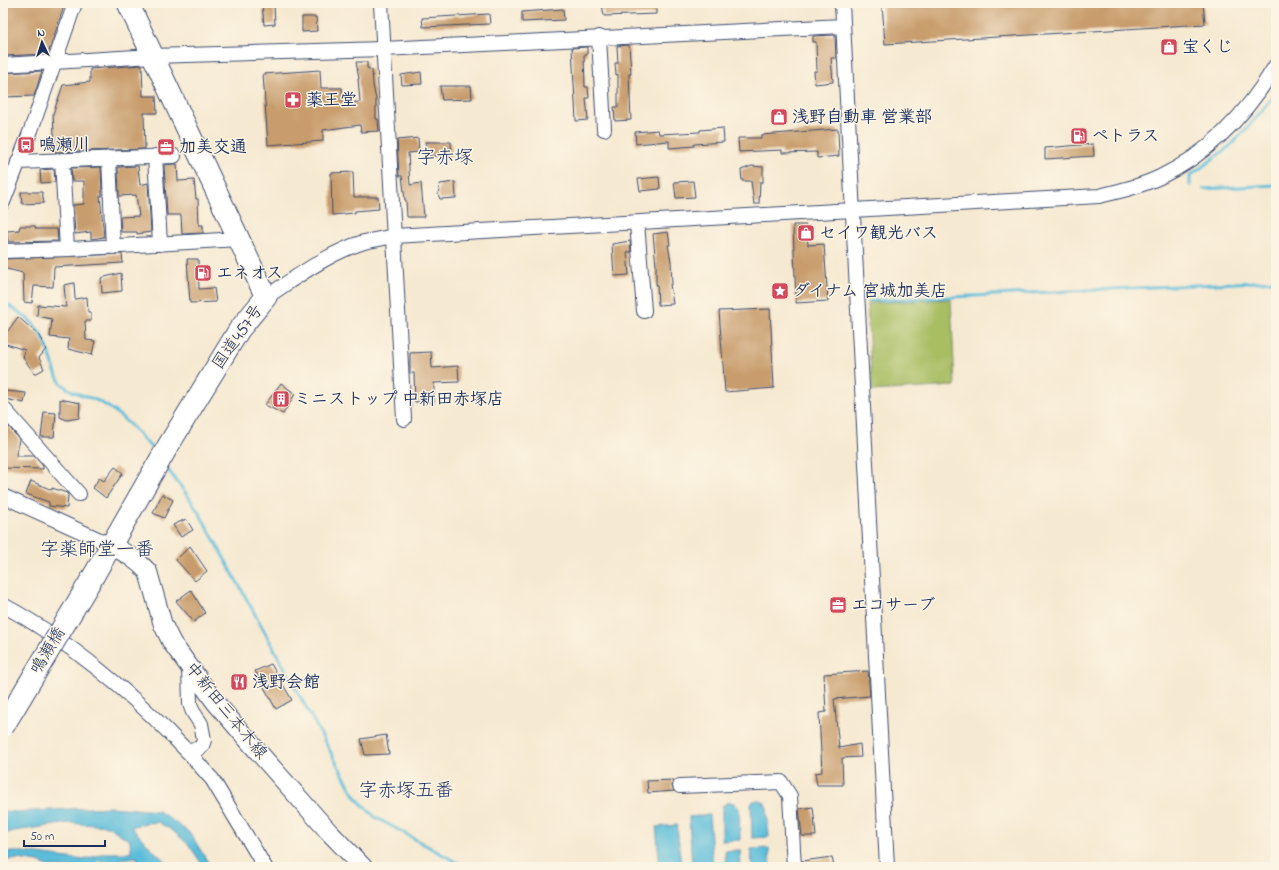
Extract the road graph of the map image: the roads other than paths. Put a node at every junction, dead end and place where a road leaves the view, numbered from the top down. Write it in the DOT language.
graph roads {
  1 [pos="75,3"];
  2 [pos="128,3"];
  3 [pos="380,3"];
  4 [pos="842,3"];
  5 [pos="843,26"];
  6 [pos="599,37"];
  7 [pos="383,49"];
  8 [pos="153,56"];
  9 [pos="55,62"];
  10 [pos="1276,64"];
  11 [pos="3,65"];
  12 [pos="604,129"];
  13 [pos="155,156"];
  14 [pos="174,156"];
  15 [pos="109,158"];
  16 [pos="62,160"];
  17 [pos="18,162"];
  18 [pos="3,202"];
  19 [pos="854,210"];
  20 [pos="637,223"];
  21 [pos="394,236"];
  22 [pos="239,239"];
  23 [pos="160,244"];
  24 [pos="113,247"];
  25 [pos="67,249"];
  26 [pos="3,251"];
  27 [pos="266,297"];
  28 [pos="644,311"];
  29 [pos="3,408"];
  30 [pos="404,419"];
  31 [pos="79,494"];
  32 [pos="3,496"];
  33 [pos="111,545"];
  34 [pos="94,575"];
  35 [pos="3,605"];
  36 [pos="189,666"];
  37 [pos="3,727"];
  38 [pos="187,750"];
  39 [pos="680,786"];
  40 [pos="265,867"];
  41 [pos="363,867"];
  42 [pos="794,867"];
  43 [pos="888,867"];
  1 -- 9 [label="street"];
  2 -- 8 [label="highway, 国道457号"];
  3 -- 7 [label="street"];
  4 -- 5 [label="street"];
  5 -- 6 [label="street"];
  5 -- 19 [label="street"];
  6 -- 7 [label="street"];
  6 -- 12 [label="street"];
  7 -- 8 [label="street"];
  7 -- 21 [label="street"];
  8 -- 9 [label="street"];
  8 -- 22 [label="highway, 国道457号"];
  9 -- 11 [label="street"];
  9 -- 17 [label="street"];
  10 -- 19 [label="street"];
  13 -- 14 [label="street"];
  13 -- 15 [label="street"];
  13 -- 23 [label="street"];
  15 -- 16 [label="street"];
  15 -- 24 [label="street"];
  16 -- 17 [label="street"];
  16 -- 25 [label="street"];
  17 -- 18 [label="street"];
  19 -- 20 [label="street"];
  19 -- 43 [label="street"];
  20 -- 21 [label="street"];
  20 -- 28 [label="street"];
  21 -- 27 [label="street"];
  21 -- 30 [label="street"];
  22 -- 23 [label="street"];
  22 -- 27 [label="highway, 国道457号"];
  23 -- 24 [label="street"];
  24 -- 25 [label="street"];
  25 -- 26 [label="street"];
  27 -- 33 [label="highway, 国道457号"];
  29 -- 31 [label="street"];
  32 -- 33 [label="street"];
  33 -- 34 [label="highway, 国道457号"];
  33 -- 36 [label="main road, 中新田三本木線"];
  34 -- 37 [label="highway, 鳴瀬橋, bridge"];
  35 -- 38 [label="street"];
  36 -- 38 [label="street"];
  36 -- 41 [label="main road, 中新田三本木線"];
  38 -- 40 [label="street"];
  39 -- 42 [label="street"];
}
